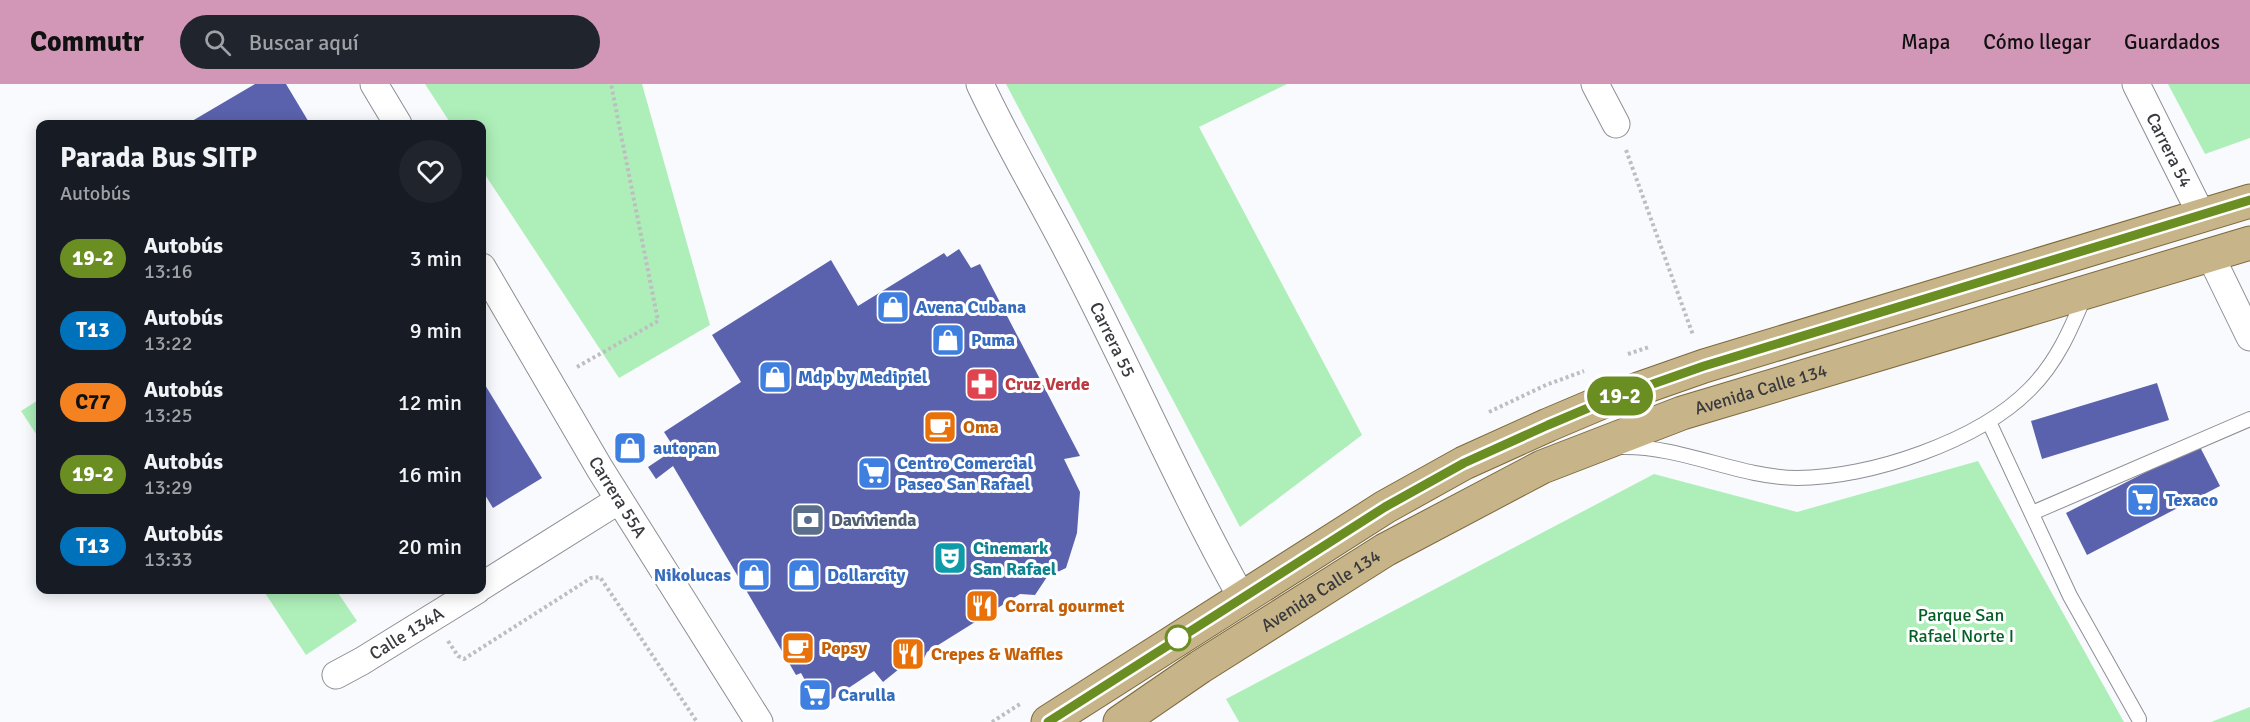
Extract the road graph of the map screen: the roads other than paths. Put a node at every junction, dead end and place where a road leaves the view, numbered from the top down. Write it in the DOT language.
graph roads {
  1 [pos="374,84"];
  2 [pos="980,84"];
  3 [pos="1595,84"];
  4 [pos="2136,84"];
  5 [pos="396,120"];
  6 [pos="1616,124"];
  7 [pos="2250,201"];
  8 [pos="2202,216"];
  9 [pos="2250,243"];
  10 [pos="2210,255"];
  11 [pos="486,274"];
  12 [pos="2086,291"];
  13 [pos="2250,336"];
  14 [pos="2250,419"];
  15 [pos="1989,422"];
  16 [pos="1591,447"];
  17 [pos="619,500"];
  18 [pos="2031,513"];
  19 [pos="486,583"];
  20 [pos="471,594"];
  21 [pos="1242,598"];
  22 [pos="336,675"];
  23 [pos="2139,719"];
  24 [pos="759,722"];
  25 [pos="1048,722"];
  26 [pos="1120,722"];
  1 -- 5 [label="street"];
  2 -- 21 [label="street, Carrera 55"];
  3 -- 6 [label="street"];
  4 -- 8 [label="street, Carrera 54"];
  7 -- 8 [label="main road, Avenida Calle 134"];
  8 -- 21 [label="main road, Avenida Calle 134"];
  9 -- 10 [label="main road, Avenida Calle 134"];
  10 -- 12 [label="main road, Avenida Calle 134"];
  10 -- 13 [label="street"];
  11 -- 17 [label="street, Carrera 55A"];
  12 -- 15 [label="lane"];
  12 -- 16 [label="main road, Avenida Calle 134"];
  14 -- 18 [label="lane"];
  15 -- 16 [label="lane"];
  15 -- 18 [label="lane"];
  16 -- 26 [label="main road, Avenida Calle 134"];
  17 -- 19 [label="street"];
  17 -- 24 [label="street, Carrera 55A"];
  18 -- 23 [label="lane"];
  20 -- 22 [label="street, Calle 134A"];
  21 -- 25 [label="main road, Avenida Calle 134"];
}
